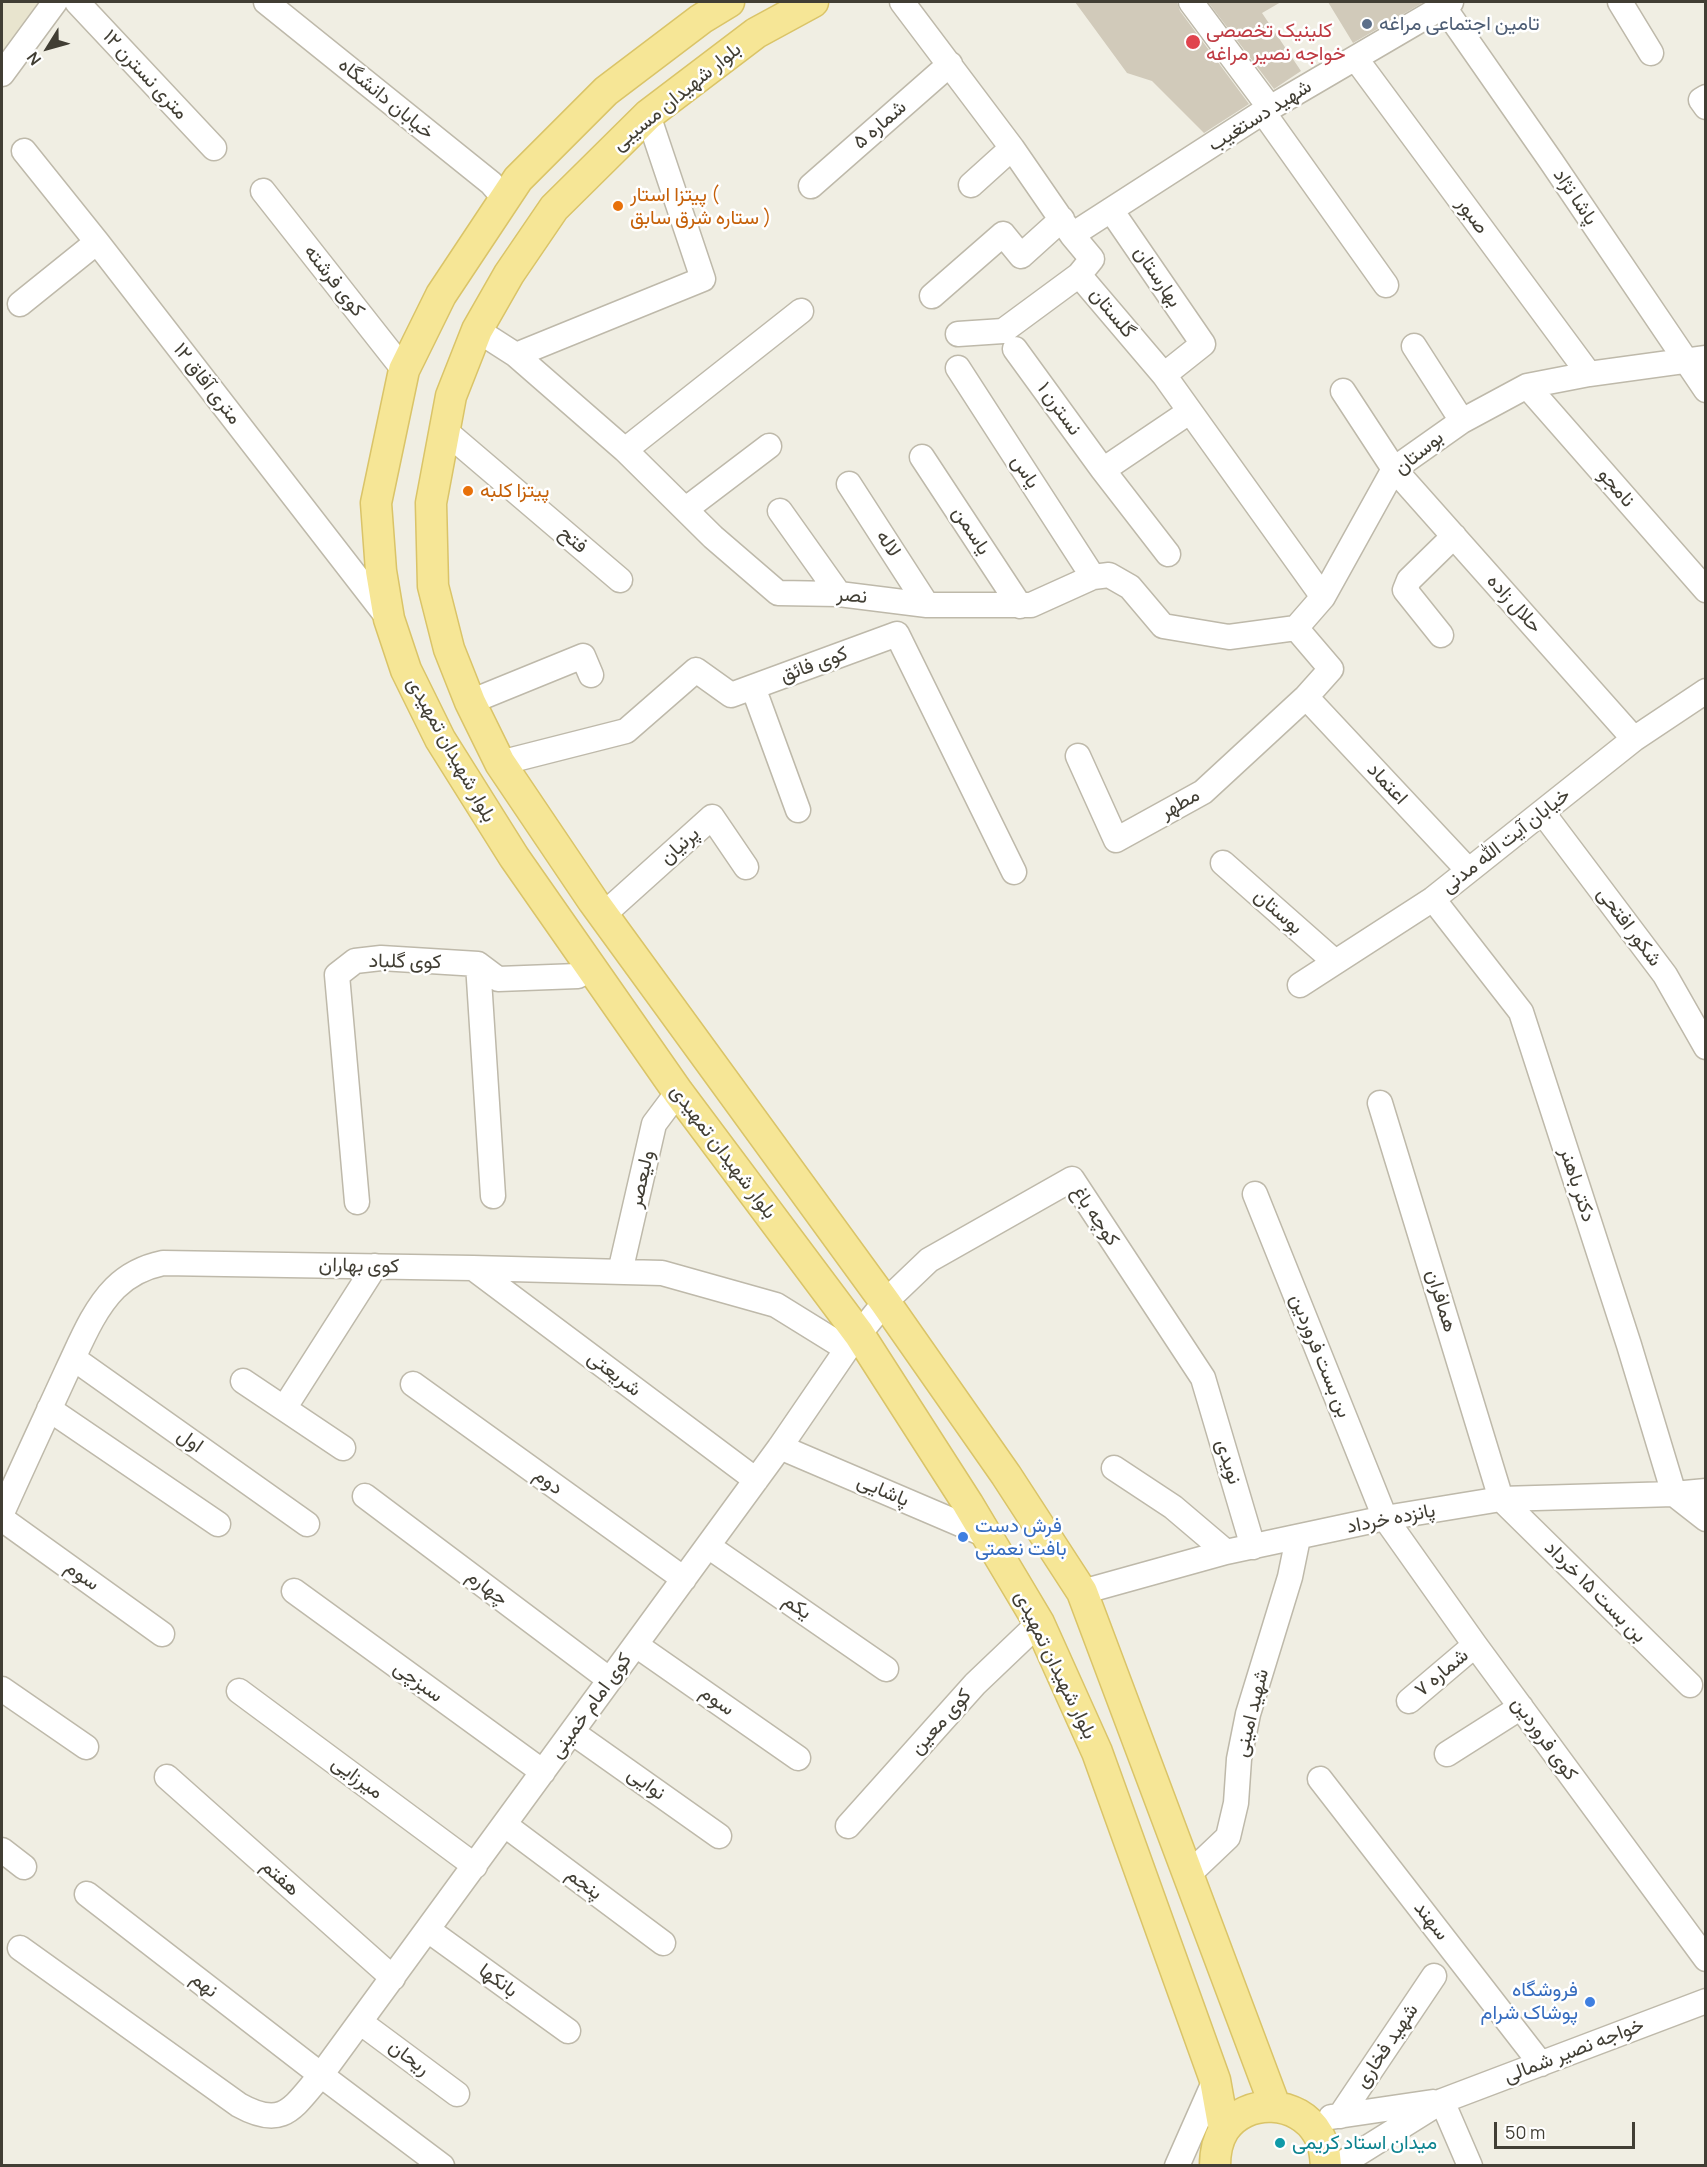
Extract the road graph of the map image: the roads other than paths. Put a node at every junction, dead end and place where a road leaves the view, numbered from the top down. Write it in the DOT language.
graph roads {
  1 [pos="55,2"];
  2 [pos="77,2"];
  3 [pos="266,2"];
  4 [pos="729,2"];
  5 [pos="813,2"];
  6 [pos="902,2"];
  7 [pos="1191,2"];
  8 [pos="1620,2"];
  9 [pos="1447,4"];
  10 [pos="1651,53"];
  11 [pos="1356,58"];
  12 [pos="950,64"];
  13 [pos="2,74"];
  14 [pos="1706,97"];
  15 [pos="1706,107"];
  16 [pos="587,110"];
  17 [pos="1266,110"];
  18 [pos="648,115"];
  19 [pos="620,142"];
  20 [pos="214,148"];
  21 [pos="1012,148"];
  22 [pos="24,151"];
  23 [pos="971,185"];
  24 [pos="811,186"];
  25 [pos="511,188"];
  26 [pos="263,191"];
  27 [pos="554,208"];
  28 [pos="1111,210"];
  29 [pos="1067,227"];
  30 [pos="97,242"];
  31 [pos="1079,275"];
  32 [pos="1386,285"];
  33 [pos="933,296"];
  34 [pos="20,304"];
  35 [pos="801,311"];
  36 [pos="477,330"];
  37 [pos="958,334"];
  38 [pos="1414,346"];
  39 [pos="1015,349"];
  40 [pos="516,355"];
  41 [pos="1696,359"];
  42 [pos="958,368"];
  43 [pos="404,370"];
  44 [pos="1589,374"];
  45 [pos="1164,375"];
  46 [pos="1527,386"];
  47 [pos="1706,390"];
  48 [pos="1343,391"];
  49 [pos="1189,412"];
  50 [pos="1461,421"];
  51 [pos="444,430"];
  52 [pos="769,446"];
  53 [pos="626,450"];
  54 [pos="922,457"];
  55 [pos="1394,469"];
  56 [pos="1103,470"];
  57 [pos="849,484"];
  58 [pos="686,509"];
  59 [pos="780,511"];
  60 [pos="1454,536"];
  61 [pos="1168,554"];
  62 [pos="1093,577"];
  63 [pos="620,580"];
  64 [pos="1706,590"];
  65 [pos="839,594"];
  66 [pos="1323,597"];
  67 [pos="927,604"];
  68 [pos="1020,606"];
  69 [pos="389,619"];
  70 [pos="1296,628"];
  71 [pos="1441,635"];
  72 [pos="591,675"];
  73 [pos="753,687"];
  74 [pos="1706,691"];
  75 [pos="1306,697"];
  76 [pos="470,702"];
  77 [pos="1634,739"];
  78 [pos="1078,756"];
  79 [pos="500,764"];
  80 [pos="798,810"];
  81 [pos="1543,813"];
  82 [pos="1223,863"];
  83 [pos="746,867"];
  84 [pos="1468,870"];
  85 [pos="1014,872"];
  86 [pos="1433,899"];
  87 [pos="603,915"];
  88 [pos="1334,961"];
  89 [pos="478,964"];
  90 [pos="591,967"];
  91 [pos="1300,985"];
  92 [pos="1706,1047"];
  93 [pos="678,1092"];
  94 [pos="1380,1103"];
  95 [pos="1255,1194"];
  96 [pos="493,1196"];
  97 [pos="357,1202"];
  98 [pos="375,1266"];
  99 [pos="473,1268"];
  100 [pos="620,1272"];
  101 [pos="885,1302"];
  102 [pos="853,1341"];
  103 [pos="73,1358"];
  104 [pos="1203,1378"];
  105 [pos="243,1381"];
  106 [pos="413,1384"];
  107 [pos="285,1407"];
  108 [pos="49,1409"];
  109 [pos="780,1447"];
  110 [pos="344,1448"];
  111 [pos="1114,1468"];
  112 [pos="756,1480"];
  113 [pos="1706,1491"];
  114 [pos="1674,1494"];
  115 [pos="365,1496"];
  116 [pos="1501,1499"];
  117 [pos="2,1514"];
  118 [pos="1385,1518"];
  119 [pos="2,1519"];
  120 [pos="1706,1519"];
  121 [pos="218,1524"];
  122 [pos="307,1524"];
  123 [pos="986,1535"];
  124 [pos="1298,1538"];
  125 [pos="708,1546"];
  126 [pos="1252,1547"];
  127 [pos="1226,1552"];
  128 [pos="684,1579"];
  129 [pos="294,1591"];
  130 [pos="1082,1592"];
  131 [pos="1039,1623"];
  132 [pos="162,1634"];
  133 [pos="636,1645"];
  134 [pos="1475,1646"];
  135 [pos="886,1669"];
  136 [pos="610,1680"];
  137 [pos="1690,1685"];
  138 [pos="2,1689"];
  139 [pos="239,1691"];
  140 [pos="1409,1701"];
  141 [pos="1521,1707"];
  142 [pos="573,1732"];
  143 [pos="86,1747"];
  144 [pos="1447,1754"];
  145 [pos="798,1758"];
  146 [pos="543,1772"];
  147 [pos="167,1777"];
  148 [pos="1320,1779"];
  149 [pos="505,1825"];
  150 [pos="848,1826"];
  151 [pos="719,1836"];
  152 [pos="2,1850"];
  153 [pos="475,1866"];
  154 [pos="24,1867"];
  155 [pos="1188,1875"];
  156 [pos="87,1894"];
  157 [pos="428,1930"];
  158 [pos="663,1943"];
  159 [pos="20,1948"];
  160 [pos="1706,1959"];
  161 [pos="1434,1976"];
  162 [pos="393,1978"];
  163 [pos="1706,2001"];
  164 [pos="360,2022"];
  165 [pos="568,2031"];
  166 [pos="1541,2064"];
  167 [pos="321,2075"];
  168 [pos="1215,2080"];
  169 [pos="457,2094"];
  170 [pos="1442,2101"];
  171 [pos="1275,2106"];
  172 [pos="1340,2115"];
  173 [pos="1306,2120"];
  174 [pos="1224,2130"];
  175 [pos="442,2166"];
  176 [pos="1177,2166"];
  177 [pos="1215,2166"];
  178 [pos="1326,2166"];
  179 [pos="1338,2166"];
  180 [pos="1470,2166"];
  1 -- 13 [label="street"];
  2 -- 20 [label="street, ۱۲ متری نسترن"];
  3 -- 25 [label="street, خیابان دانشگاه"];
  4 -- 16 [label="main road"];
  5 -- 18 [label="main road, بلوار شهیدان مسیبی"];
  6 -- 12 [label="street, گلستان"];
  7 -- 17 [label="street"];
  8 -- 10 [label="street"];
  9 -- 11 [label="street, شهید دستغیب"];
  9 -- 41 [label="street, پاشا نژاد"];
  11 -- 17 [label="street, شهید دستغیب"];
  11 -- 44 [label="street, صبور"];
  12 -- 21 [label="street, گلستان"];
  12 -- 24 [label="street, شماره ۵"];
  14 -- 15 [label="street"];
  16 -- 19 [label="main road"];
  16 -- 25 [label="main road"];
  17 -- 28 [label="street, شهید دستغیب"];
  17 -- 32 [label="street"];
  18 -- 19 [label="main road, بلوار شهیدان مسیبی"];
  18 -- 40 [label="street"];
  19 -- 27 [label="main road, بلوار شهیدان مسیبی"];
  21 -- 23 [label="street"];
  21 -- 29 [label="street, گلستان"];
  22 -- 30 [label="street, ۱۲ متری آفاق"];
  25 -- 27 [label="main road"];
  25 -- 43 [label="main road, بلوار شهیدان تمهیدی"];
  26 -- 43 [label="street, کوی فرشته"];
  27 -- 36 [label="main road, بلوار شهیدان تمهیدی"];
  28 -- 29 [label="street, شهید دستغیب"];
  28 -- 45 [label="street, بهارستان"];
  29 -- 31 [label="street, گلستان"];
  29 -- 33 [label="street, شهید دستغیب"];
  30 -- 34 [label="street"];
  30 -- 69 [label="street, ۱۲ متری آفاق"];
  31 -- 37 [label="street"];
  31 -- 45 [label="street, گلستان"];
  35 -- 53 [label="street"];
  36 -- 40 [label="street, نصر"];
  36 -- 51 [label="main road, بلوار شهیدان تمهیدی"];
  38 -- 50 [label="street"];
  39 -- 56 [label="street, نسترن ۱"];
  40 -- 53 [label="street, نصر"];
  41 -- 44 [label="street, بوستان"];
  41 -- 47 [label="street, پاشا نژاد"];
  42 -- 62 [label="street, یاس"];
  43 -- 69 [label="main road, بلوار شهیدان تمهیدی"];
  44 -- 46 [label="street, بوستان"];
  45 -- 49 [label="street, گلستان"];
  46 -- 50 [label="street, بوستان"];
  46 -- 64 [label="street, نامجو"];
  48 -- 55 [label="street, حلال زاده"];
  49 -- 56 [label="street"];
  49 -- 66 [label="street, گلستان"];
  50 -- 55 [label="street, بوستان"];
  51 -- 63 [label="street, فتح"];
  51 -- 76 [label="main road, بلوار شهیدان تمهیدی"];
  52 -- 58 [label="street"];
  53 -- 58 [label="street, نصر"];
  54 -- 68 [label="street, یاسمن"];
  55 -- 60 [label="street, حلال زاده"];
  55 -- 66 [label="street, بوستان"];
  56 -- 61 [label="street, نسترن ۱"];
  57 -- 67 [label="street, لاله"];
  58 -- 65 [label="street, نصر"];
  59 -- 65 [label="street"];
  60 -- 71 [label="street"];
  60 -- 77 [label="street, حلال زاده"];
  62 -- 68 [label="street, نصر"];
  62 -- 70 [label="street"];
  65 -- 67 [label="street, نصر"];
  66 -- 70 [label="street, بوستان"];
  67 -- 68 [label="street, نصر"];
  69 -- 90 [label="main road, بلوار شهیدان تمهیدی"];
  70 -- 75 [label="street"];
  72 -- 76 [label="street"];
  73 -- 79 [label="street, کوی فائق"];
  73 -- 80 [label="street"];
  73 -- 85 [label="street, کوی فائق"];
  74 -- 77 [label="street, خیابان آیت الله مدنی"];
  75 -- 78 [label="street, مطهر"];
  75 -- 84 [label="street, اعتماد"];
  76 -- 79 [label="main road, بلوار شهیدان تمهیدی"];
  77 -- 81 [label="street, خیابان آیت الله مدنی"];
  79 -- 87 [label="main road, بلوار شهیدان تمهیدی"];
  81 -- 84 [label="street, خیابان آیت الله مدنی"];
  81 -- 92 [label="street, شکور افتحی"];
  82 -- 88 [label="street, بوستان"];
  83 -- 87 [label="street, پرنیان"];
  84 -- 86 [label="street, خیابان آیت الله مدنی"];
  86 -- 88 [label="street, خیابان آیت الله مدنی"];
  86 -- 114 [label="street, دکتر باهنر"];
  87 -- 101 [label="main road, بلوار شهیدان تمهیدی"];
  88 -- 91 [label="street, خیابان آیت الله مدنی"];
  89 -- 90 [label="street, کوی گلباد"];
  89 -- 96 [label="street"];
  89 -- 97 [label="street, کوی گلباد"];
  90 -- 93 [label="main road, بلوار شهیدان تمهیدی"];
  93 -- 100 [label="street, ولیعصر"];
  93 -- 102 [label="main road, بلوار شهیدان تمهیدی"];
  94 -- 116 [label="street, همافران"];
  95 -- 118 [label="street, بن بست فروردین"];
  98 -- 99 [label="street, کوی بهاران"];
  98 -- 103 [label="street, کوی بهاران"];
  98 -- 107 [label="street"];
  99 -- 100 [label="street, کوی بهاران"];
  99 -- 112 [label="street, شریعتی"];
  100 -- 102 [label="street, کوی بهاران"];
  101 -- 102 [label="street, کوی امام خمینی"];
  101 -- 104 [label="street, کوچه باغ"];
  101 -- 130 [label="main road, بلوار شهیدان تمهیدی"];
  102 -- 109 [label="street, کوی امام خمینی"];
  102 -- 123 [label="main road, بلوار شهیدان تمهیدی"];
  103 -- 108 [label="street, کوی بهاران"];
  103 -- 122 [label="street, اول"];
  104 -- 126 [label="street, نویدی"];
  105 -- 107 [label="street"];
  106 -- 128 [label="street, دوم"];
  107 -- 110 [label="street"];
  108 -- 117 [label="street, کوی بهاران"];
  108 -- 121 [label="street"];
  109 -- 112 [label="street, کوی امام خمینی"];
  109 -- 123 [label="street, پاشایی"];
  111 -- 127 [label="street"];
  112 -- 125 [label="street, کوی امام خمینی"];
  113 -- 114 [label="street, پانزده خرداد"];
  114 -- 116 [label="street, پانزده خرداد"];
  114 -- 120 [label="street"];
  115 -- 136 [label="street, چهارم"];
  116 -- 118 [label="street, پانزده خرداد"];
  116 -- 137 [label="street, بن بست ۱۵ خرداد"];
  118 -- 124 [label="street, پانزده خرداد"];
  118 -- 134 [label="street, کوی فروردین"];
  119 -- 132 [label="street, سوم"];
  123 -- 131 [label="main road, بلوار شهیدان تمهیدی"];
  124 -- 126 [label="street, پانزده خرداد"];
  124 -- 155 [label="street, شهید امینی"];
  125 -- 128 [label="street, کوی امام خمینی"];
  125 -- 135 [label="street, یکم"];
  126 -- 127 [label="street, پانزده خرداد"];
  127 -- 130 [label="street, پانزده خرداد"];
  128 -- 133 [label="street, کوی امام خمینی"];
  129 -- 146 [label="street, سبزچی"];
  130 -- 155 [label="main road, بلوار شهیدان تمهیدی"];
  131 -- 150 [label="street, کوی معین"];
  131 -- 168 [label="main road, بلوار شهیدان تمهیدی"];
  133 -- 136 [label="street, کوی امام خمینی"];
  133 -- 145 [label="street, سوم"];
  134 -- 140 [label="street, شماره ۷"];
  134 -- 141 [label="street, کوی فروردین"];
  136 -- 142 [label="street, کوی امام خمینی"];
  138 -- 143 [label="street"];
  139 -- 153 [label="street, میرزایی"];
  141 -- 144 [label="street"];
  141 -- 160 [label="street, کوی فروردین"];
  142 -- 146 [label="street, کوی امام خمینی"];
  142 -- 151 [label="street, نوایی"];
  146 -- 149 [label="street, کوی امام خمینی"];
  147 -- 162 [label="street, هفتم"];
  148 -- 166 [label="street, سهند"];
  149 -- 153 [label="street, کوی امام خمینی"];
  149 -- 158 [label="street, پنجم"];
  152 -- 154 [label="street"];
  153 -- 157 [label="street, کوی امام خمینی"];
  155 -- 171 [label="main road, بلوار شهیدان تمهیدی"];
  156 -- 167 [label="street, نهم"];
  157 -- 162 [label="street, کوی امام خمینی"];
  157 -- 165 [label="street, بانکها"];
  159 -- 167 [label="street, کوی امام خمینی"];
  161 -- 172 [label="street, شهید فخاری"];
  162 -- 164 [label="street, کوی امام خمینی"];
  163 -- 166 [label="street, خواجه نصیر شمالی"];
  164 -- 167 [label="street, کوی امام خمینی"];
  164 -- 169 [label="street, ریحان"];
  166 -- 170 [label="street, خواجه نصیر شمالی"];
  167 -- 175 [label="street, نهم"];
  168 -- 174 [label="main road, بلوار شهیدان تمهیدی"];
  168 -- 176 [label="street"];
  170 -- 172 [label="street"];
  170 -- 179 [label="street"];
  170 -- 180 [label="street"];
  171 -- 173 [label="main road"];
  171 -- 174 [label="main road"];
  172 -- 173 [label="street"];
  173 -- 178 [label="main road"];
  174 -- 177 [label="main road"];
}
